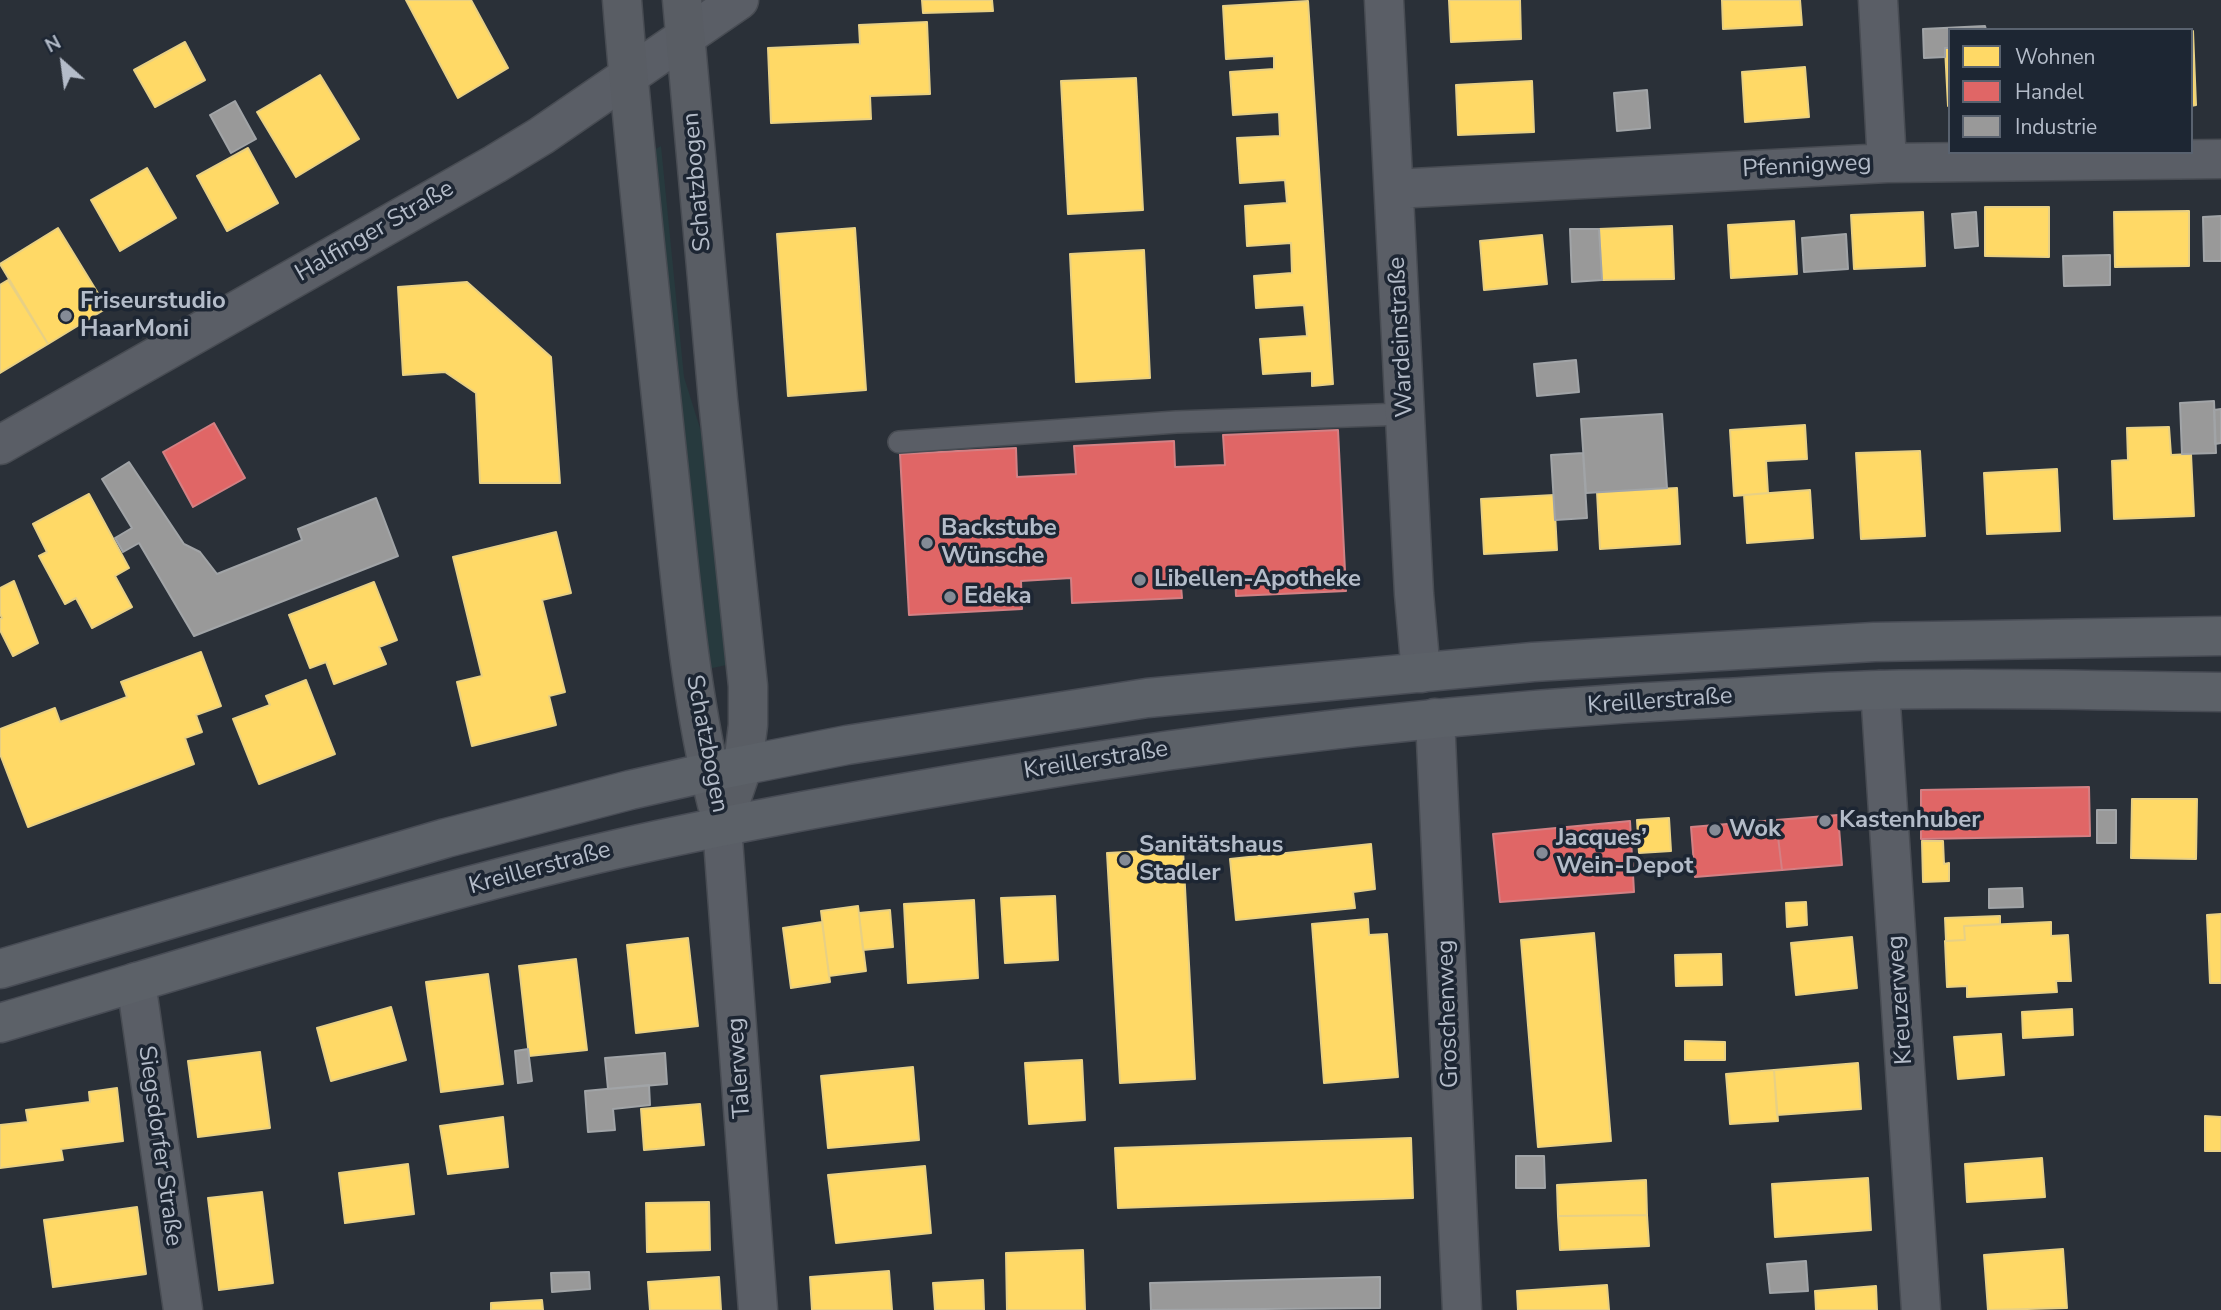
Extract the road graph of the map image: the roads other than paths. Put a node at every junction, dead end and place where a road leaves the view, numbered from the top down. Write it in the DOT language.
graph roads {
  1 [pos="622,0"];
  2 [pos="739,0"];
  3 [pos="1384,0"];
  4 [pos="1878,0"];
  5 [pos="683,19"];
  6 [pos="628,75"];
  7 [pos="2221,159"];
  8 [pos="1887,163"];
  9 [pos="1394,189"];
  10 [pos="1405,414"];
  11 [pos="899,442"];
  12 [pos="0,445"];
  13 [pos="2221,636"];
  14 [pos="1421,673"];
  15 [pos="1880,690"];
  16 [pos="2221,692"];
  17 [pos="1436,718"];
  18 [pos="726,769"];
  19 [pos="722,827"];
  20 [pos="0,969"];
  21 [pos="136,982"];
  22 [pos="0,1023"];
  23 [pos="183,1310"];
  24 [pos="758,1310"];
  25 [pos="1461,1310"];
  26 [pos="1921,1310"];
  1 -- 6 [label="main road, Schatzbogen"];
  2 -- 5 [label="street, Halfinger Straße"];
  3 -- 9 [label="street, Wardeinstraße"];
  4 -- 8 [label="street"];
  5 -- 6 [label="street, Halfinger Straße"];
  5 -- 18 [label="main road, Schatzbogen"];
  6 -- 12 [label="street, Halfinger Straße"];
  6 -- 18 [label="main road, Schatzbogen"];
  7 -- 8 [label="street, Pfennigweg"];
  8 -- 9 [label="street, Pfennigweg"];
  9 -- 10 [label="street, Wardeinstraße"];
  10 -- 11 [label="lane"];
  10 -- 14 [label="street, Wardeinstraße"];
  13 -- 14 [label="main road, Kreillerstraße"];
  14 -- 18 [label="main road, Kreillerstraße"];
  15 -- 16 [label="main road, Kreillerstraße"];
  15 -- 17 [label="main road, Kreillerstraße"];
  15 -- 26 [label="street, Kreuzerweg"];
  17 -- 19 [label="main road, Kreillerstraße"];
  17 -- 25 [label="street, Groschenweg"];
  18 -- 19 [label="main road, Schatzbogen"];
  18 -- 20 [label="main road, Kreillerstraße"];
  19 -- 21 [label="main road, Kreillerstraße"];
  19 -- 24 [label="street, Talerweg"];
  21 -- 22 [label="main road, Kreillerstraße"];
  21 -- 23 [label="street, Siegsdorfer Straße"];
}
